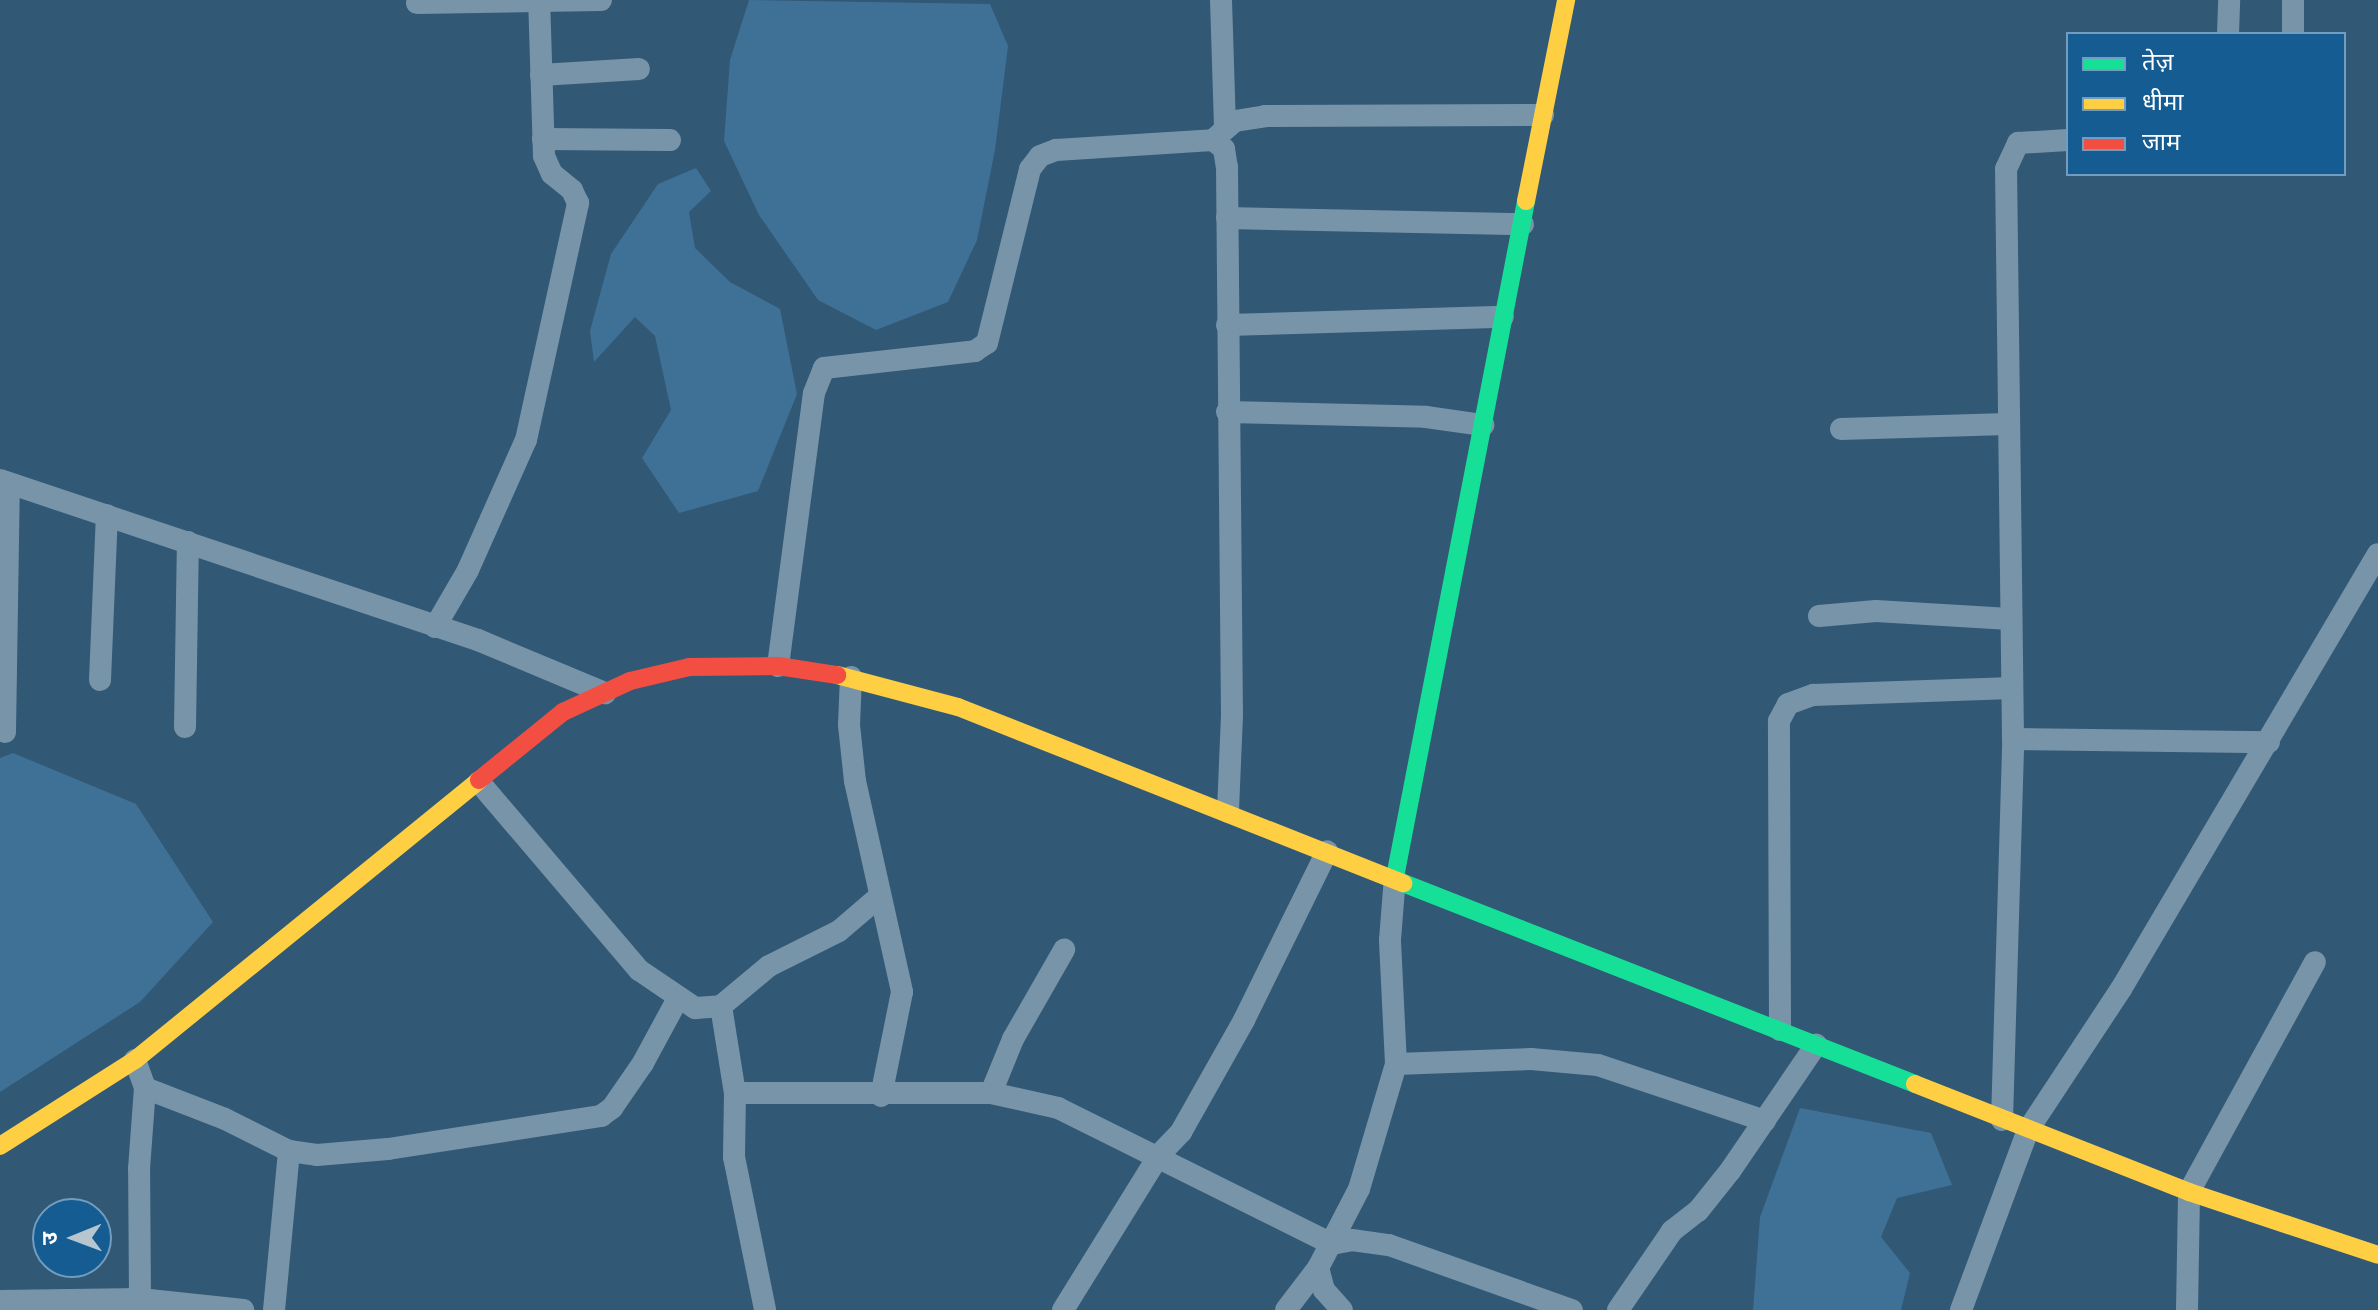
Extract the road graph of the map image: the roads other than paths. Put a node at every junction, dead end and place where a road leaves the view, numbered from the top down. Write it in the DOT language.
graph roads {
  1 [pos="601,0"];
  2 [pos="1221,0"];
  3 [pos="1566,0"];
  4 [pos="2229,0"];
  5 [pos="2293,0"];
  6 [pos="539,1"];
  7 [pos="417,3"];
  8 [pos="2228,32"];
  9 [pos="2293,32"];
  10 [pos="639,69"];
  11 [pos="541,75"];
  12 [pos="1543,115"];
  13 [pos="1219,134"];
  14 [pos="543,139"];
  15 [pos="670,140"];
  16 [pos="2066,140"];
  17 [pos="1227,218"];
  18 [pos="1523,224"];
  19 [pos="1503,317"];
  20 [pos="1227,325"];
  21 [pos="1227,412"];
  22 [pos="2007,424"];
  23 [pos="1483,425"];
  24 [pos="1841,429"];
  25 [pos="5,482"];
  26 [pos="107,515"];
  27 [pos="188,542"];
  28 [pos="2378,554"];
  29 [pos="1819,616"];
  30 [pos="2010,619"];
  31 [pos="435,627"];
  32 [pos="778,666"];
  33 [pos="851,677"];
  34 [pos="100,680"];
  35 [pos="2012,688"];
  36 [pos="605,693"];
  37 [pos="185,727"];
  38 [pos="5,732"];
  39 [pos="2013,739"];
  40 [pos="2269,742"];
  41 [pos="479,782"];
  42 [pos="1228,812"];
  43 [pos="1327,851"];
  44 [pos="1395,877"];
  45 [pos="880,896"];
  46 [pos="1064,950"];
  47 [pos="2315,962"];
  48 [pos="677,1000"];
  49 [pos="721,1006"];
  50 [pos="1780,1030"];
  51 [pos="1816,1045"];
  52 [pos="135,1060"];
  53 [pos="1396,1064"];
  54 [pos="145,1088"];
  55 [pos="735,1093"];
  56 [pos="991,1093"];
  57 [pos="881,1096"];
  58 [pos="2002,1120"];
  59 [pos="1765,1121"];
  60 [pos="2028,1130"];
  61 [pos="0,1146"];
  62 [pos="289,1151"];
  63 [pos="1159,1155"];
  64 [pos="2189,1192"];
  65 [pos="1332,1244"];
  66 [pos="2378,1255"];
  67 [pos="1318,1268"];
  68 [pos="140,1299"];
  69 [pos="0,1301"];
  70 [pos="243,1310"];
  71 [pos="274,1310"];
  72 [pos="765,1310"];
  73 [pos="1063,1310"];
  74 [pos="1286,1310"];
  75 [pos="1342,1310"];
  76 [pos="1572,1310"];
  77 [pos="1618,1310"];
  78 [pos="1961,1310"];
  79 [pos="2187,1310"];
  1 -- 6 [label="street"];
  2 -- 13 [label="street"];
  3 -- 12 [label="main road"];
  4 -- 8 [label="street"];
  5 -- 9 [label="street"];
  6 -- 7 [label="street"];
  6 -- 11 [label="street"];
  10 -- 11 [label="street"];
  11 -- 14 [label="street"];
  12 -- 13 [label="street"];
  12 -- 18 [label="main road"];
  13 -- 17 [label="street"];
  13 -- 32 [label="street"];
  14 -- 15 [label="street"];
  14 -- 31 [label="street"];
  16 -- 22 [label="street"];
  17 -- 18 [label="street"];
  17 -- 20 [label="street"];
  18 -- 19 [label="main road"];
  19 -- 20 [label="street"];
  19 -- 23 [label="main road"];
  20 -- 21 [label="street"];
  21 -- 23 [label="street"];
  21 -- 42 [label="street"];
  22 -- 24 [label="street"];
  22 -- 30 [label="street"];
  23 -- 44 [label="main road"];
  25 -- 26 [label="street"];
  25 -- 38 [label="street"];
  26 -- 27 [label="street"];
  26 -- 34 [label="street"];
  27 -- 31 [label="street"];
  27 -- 37 [label="street"];
  28 -- 40 [label="street"];
  29 -- 30 [label="street"];
  30 -- 35 [label="street"];
  31 -- 36 [label="street"];
  32 -- 33 [label="main road"];
  32 -- 36 [label="main road"];
  33 -- 42 [label="main road"];
  33 -- 45 [label="street"];
  35 -- 39 [label="street"];
  35 -- 50 [label="street"];
  36 -- 41 [label="main road"];
  39 -- 40 [label="street"];
  39 -- 58 [label="street"];
  40 -- 60 [label="street"];
  41 -- 48 [label="street"];
  41 -- 52 [label="main road"];
  42 -- 43 [label="main road"];
  43 -- 44 [label="main road"];
  43 -- 63 [label="street"];
  44 -- 50 [label="main road"];
  44 -- 53 [label="street"];
  45 -- 49 [label="street"];
  45 -- 57 [label="street"];
  46 -- 56 [label="street"];
  47 -- 64 [label="street"];
  48 -- 49 [label="street"];
  48 -- 62 [label="street"];
  49 -- 55 [label="street"];
  50 -- 51 [label="main road"];
  51 -- 58 [label="main road"];
  51 -- 59 [label="street"];
  52 -- 54 [label="street"];
  52 -- 61 [label="main road"];
  53 -- 59 [label="street"];
  53 -- 65 [label="street"];
  54 -- 62 [label="street"];
  54 -- 68 [label="street"];
  55 -- 57 [label="street"];
  55 -- 72 [label="street"];
  56 -- 57 [label="street"];
  56 -- 63 [label="street"];
  58 -- 60 [label="main road"];
  59 -- 77 [label="street"];
  60 -- 64 [label="main road"];
  60 -- 78 [label="street"];
  62 -- 71 [label="street"];
  63 -- 65 [label="street"];
  63 -- 73 [label="street"];
  64 -- 66 [label="main road"];
  64 -- 79 [label="street"];
  65 -- 67 [label="street"];
  65 -- 76 [label="street"];
  67 -- 74 [label="street"];
  67 -- 75 [label="street"];
  68 -- 69 [label="street"];
  68 -- 70 [label="street"];
}
